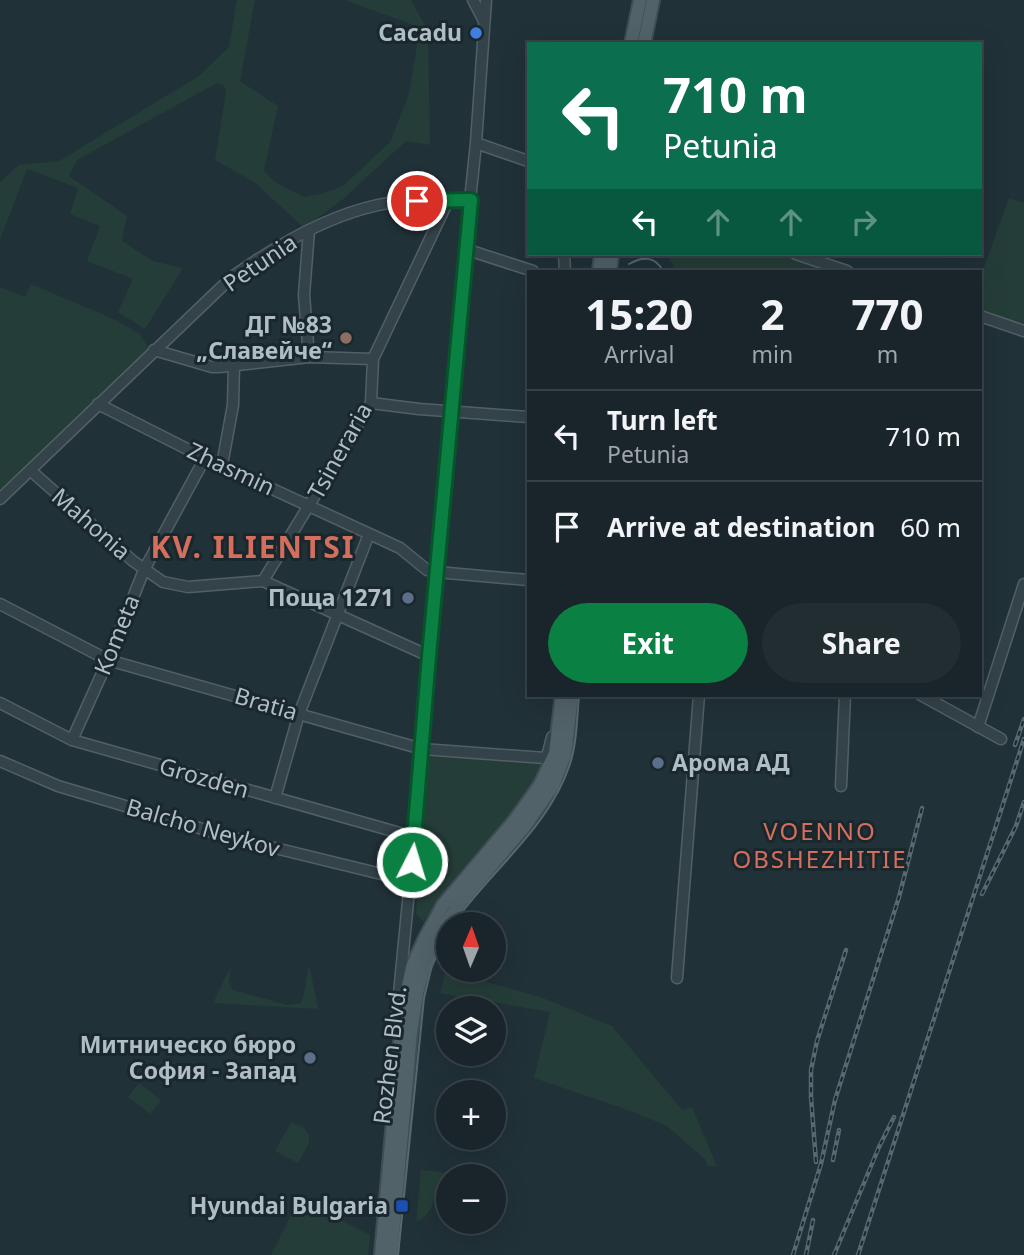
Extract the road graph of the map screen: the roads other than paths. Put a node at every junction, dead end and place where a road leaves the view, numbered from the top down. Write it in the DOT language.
graph roads {
  1 [pos="473,0"];
  2 [pos="486,0"];
  3 [pos="640,0"];
  4 [pos="653,0"];
  5 [pos="484,22"];
  6 [pos="631,42"];
  7 [pos="643,42"];
  8 [pos="476,143"];
  9 [pos="527,161"];
  10 [pos="449,199"];
  11 [pos="471,200"];
  12 [pos="309,230"];
  13 [pos="465,249"];
  14 [pos="802,256"];
  15 [pos="530,270"];
  16 [pos="844,270"];
  17 [pos="982,317"];
  18 [pos="1024,331"];
  19 [pos="154,351"];
  20 [pos="309,357"];
  21 [pos="373,359"];
  22 [pos="234,365"];
  23 [pos="371,402"];
  24 [pos="98,404"];
  25 [pos="451,412"];
  26 [pos="527,417"];
  27 [pos="205,458"];
  28 [pos="222,465"];
  29 [pos="30,470"];
  30 [pos="0,499"];
  31 [pos="309,505"];
  32 [pos="369,534"];
  33 [pos="144,570"];
  34 [pos="437,572"];
  35 [pos="527,580"];
  36 [pos="263,581"];
  37 [pos="1024,584"];
  38 [pos="0,604"];
  39 [pos="338,615"];
  40 [pos="429,656"];
  41 [pos="108,660"];
  42 [pos="556,697"];
  43 [pos="562,697"];
  44 [pos="572,697"];
  45 [pos="699,697"];
  46 [pos="845,697"];
  47 [pos="924,697"];
  48 [pos="0,703"];
  49 [pos="299,714"];
  50 [pos="978,727"];
  51 [pos="1001,739"];
  52 [pos="72,740"];
  53 [pos="422,749"];
  54 [pos="0,761"];
  55 [pos="841,786"];
  56 [pos="275,798"];
  57 [pos="414,837"];
  58 [pos="410,881"];
  59 [pos="677,978"];
  60 [pos="397,1076"];
  61 [pos="381,1255"];
  62 [pos="391,1255"];
  1 -- 5 [label="street"];
  2 -- 5 [label="street, Rozhen Blvd."];
  3 -- 6 [label="main road"];
  4 -- 7 [label="main road"];
  5 -- 8 [label="street, Rozhen Blvd."];
  8 -- 9 [label="street"];
  8 -- 11 [label="street, Rozhen Blvd."];
  10 -- 11 [label="street, Petunia"];
  10 -- 12 [label="street, Petunia"];
  10 -- 21 [label="street, Tsineraria"];
  11 -- 13 [label="street, Rozhen Blvd."];
  12 -- 19 [label="street, Petunia"];
  12 -- 20 [label="street"];
  13 -- 15 [label="street"];
  13 -- 25 [label="street, Rozhen Blvd."];
  14 -- 16 [label="street"];
  17 -- 18 [label="street"];
  19 -- 22 [label="street"];
  19 -- 24 [label="street, Petunia"];
  20 -- 21 [label="street"];
  20 -- 22 [label="street"];
  21 -- 23 [label="street, Tsineraria"];
  22 -- 28 [label="street"];
  23 -- 25 [label="street"];
  23 -- 31 [label="street, Tsineraria"];
  24 -- 27 [label="street, Zhasmin"];
  24 -- 29 [label="street, Petunia"];
  25 -- 26 [label="street"];
  25 -- 34 [label="street, Rozhen Blvd."];
  27 -- 28 [label="street, Zhasmin"];
  27 -- 33 [label="street, Kometa"];
  28 -- 31 [label="street, Zhasmin"];
  29 -- 30 [label="street, Petunia"];
  29 -- 33 [label="street, Mahonia"];
  31 -- 32 [label="street, Zhasmin"];
  31 -- 36 [label="street, Tsineraria"];
  32 -- 34 [label="street, Zhasmin"];
  32 -- 39 [label="street"];
  33 -- 36 [label="street, Mahonia"];
  33 -- 41 [label="street, Kometa"];
  34 -- 35 [label="street"];
  34 -- 40 [label="street, Rozhen Blvd."];
  36 -- 39 [label="street, Mahonia"];
  37 -- 50 [label="street"];
  38 -- 41 [label="street, Bratia"];
  39 -- 40 [label="street, Mahonia"];
  39 -- 49 [label="street"];
  40 -- 53 [label="street, Rozhen Blvd."];
  41 -- 49 [label="street, Bratia"];
  41 -- 52 [label="street, Kometa"];
  42 -- 53 [label="street, Bratia"];
  43 -- 60 [label="main road, Rozhen Blvd."];
  44 -- 62 [label="main road, Rozhen Blvd."];
  45 -- 59 [label="street"];
  46 -- 55 [label="street"];
  47 -- 50 [label="street"];
  48 -- 52 [label="street, Grozden"];
  49 -- 53 [label="street, Bratia"];
  49 -- 56 [label="street"];
  50 -- 51 [label="street"];
  52 -- 56 [label="street, Grozden"];
  53 -- 57 [label="street, Rozhen Blvd."];
  54 -- 58 [label="street, Balcho Neykov"];
  56 -- 57 [label="street, Grozden"];
  57 -- 58 [label="street, Rozhen Blvd."];
  58 -- 60 [label="street, Rozhen Blvd."];
  60 -- 61 [label="main road, Rozhen Blvd."];
}
